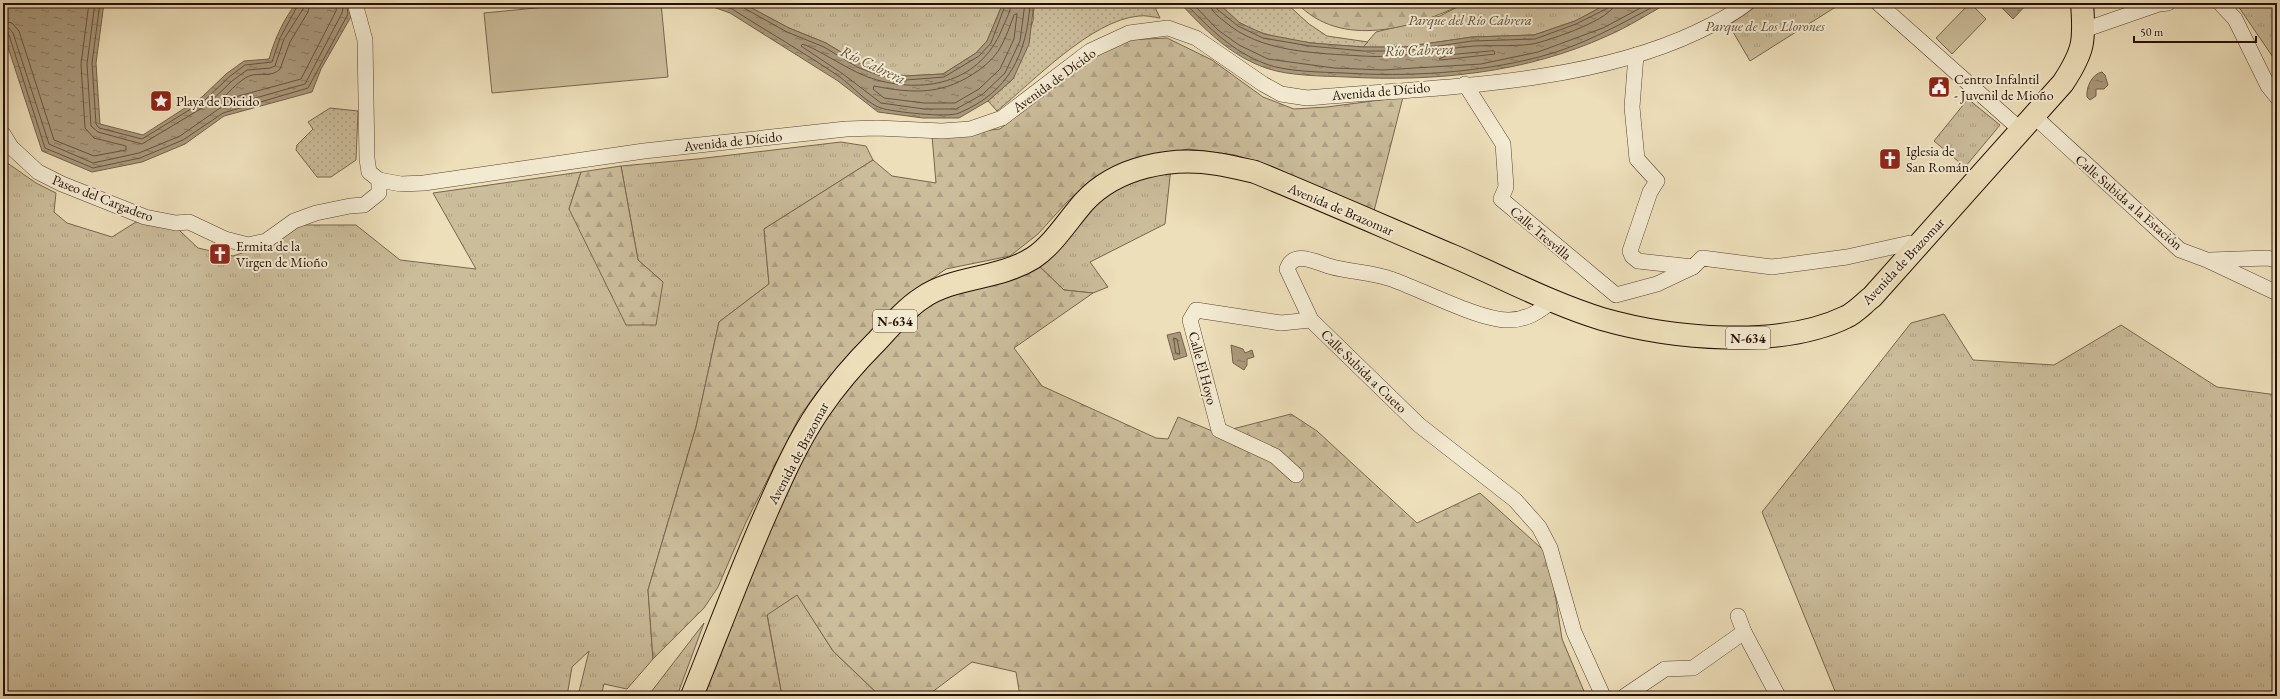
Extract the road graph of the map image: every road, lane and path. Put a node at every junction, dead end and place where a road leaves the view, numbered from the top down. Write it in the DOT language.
graph roads {
  1 [pos="1747,3"];
  2 [pos="1878,3"];
  3 [pos="2082,3"];
  4 [pos="2168,3"];
  5 [pos="2220,3"];
  6 [pos="357,9"];
  7 [pos="2084,30"];
  8 [pos="1636,55"];
  9 [pos="1464,84"];
  10 [pos="2277,97"];
  11 [pos="2028,124"];
  12 [pos="3,134"];
  13 [pos="379,180"];
  14 [pos="1916,248"];
  15 [pos="2207,260"];
  16 [pos="2277,260"];
  17 [pos="1693,267"];
  18 [pos="2277,293"];
  19 [pos="1552,301"];
  20 [pos="1311,320"];
  21 [pos="1296,475"];
  22 [pos="1738,616"];
  23 [pos="1744,632"];
  24 [pos="692,696"];
  25 [pos="1603,696"];
  26 [pos="1625,696"];
  27 [pos="1778,696"];
  1 -- 8 [label="street, Avenida de Dícido"];
  2 -- 11 [label="street, Calle Subida a la Estación"];
  3 -- 7 [label="highway, Avenida de Brazomar / N-634"];
  4 -- 7 [label="street"];
  5 -- 10 [label="street"];
  6 -- 13 [label="street"];
  7 -- 11 [label="highway, Avenida de Brazomar / N-634"];
  8 -- 9 [label="street, Avenida de Dícido"];
  8 -- 17 [label="street"];
  9 -- 13 [label="street, Avenida de Dícido"];
  9 -- 17 [label="street, Calle Tresvilla"];
  11 -- 14 [label="highway, Avenida de Brazomar / N-634"];
  11 -- 15 [label="street, Calle Subida a la Estación"];
  12 -- 13 [label="street, Paseo del Cargadero"];
  14 -- 17 [label="street, Calle Tresvilla"];
  14 -- 19 [label="highway, Avenida de Brazomar / N-634"];
  15 -- 16 [label="street"];
  15 -- 18 [label="street, Calle Subida a la Estación"];
  19 -- 20 [label="street, Calle Subida a Cueto"];
  19 -- 24 [label="highway, Avenida de Brazomar / N-634"];
  20 -- 21 [label="street, Calle El Hoyo"];
  20 -- 25 [label="street, Calle Subida a Cueto"];
  22 -- 23 [label="street"];
  23 -- 26 [label="street"];
  23 -- 27 [label="street"];
}
